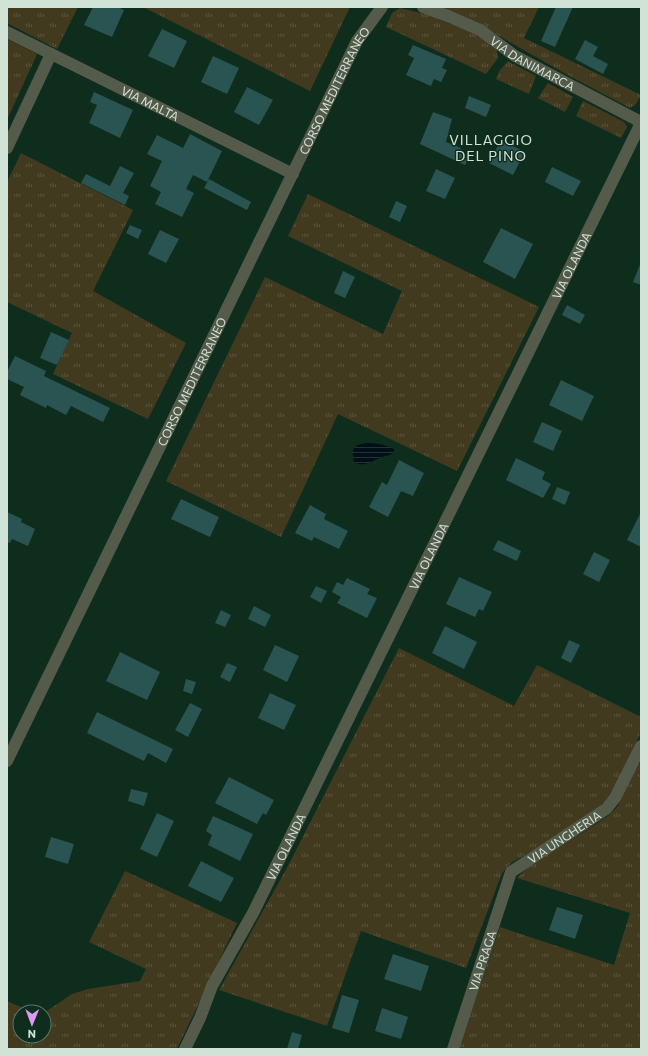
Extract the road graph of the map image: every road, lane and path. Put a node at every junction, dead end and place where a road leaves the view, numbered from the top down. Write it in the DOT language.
graph roads {
  1 [pos="382,7"];
  2 [pos="423,7"];
  3 [pos="7,32"];
  4 [pos="51,54"];
  5 [pos="641,123"];
  6 [pos="7,148"];
  7 [pos="293,174"];
  8 [pos="641,746"];
  9 [pos="7,761"];
  10 [pos="511,872"];
  11 [pos="186,1049"];
  12 [pos="453,1049"];
  1 -- 7 [label="street, CORSO MEDITERRANEO"];
  2 -- 5 [label="street, VIA DANIMARCA"];
  3 -- 4 [label="street, VIA MALTA"];
  4 -- 6 [label="street"];
  4 -- 7 [label="street, VIA MALTA"];
  5 -- 11 [label="street, VIA OLANDA"];
  7 -- 9 [label="street, CORSO MEDITERRANEO"];
  8 -- 10 [label="street, VIA UNGHERIA"];
  10 -- 12 [label="street, VIA PRAGA"];
}
